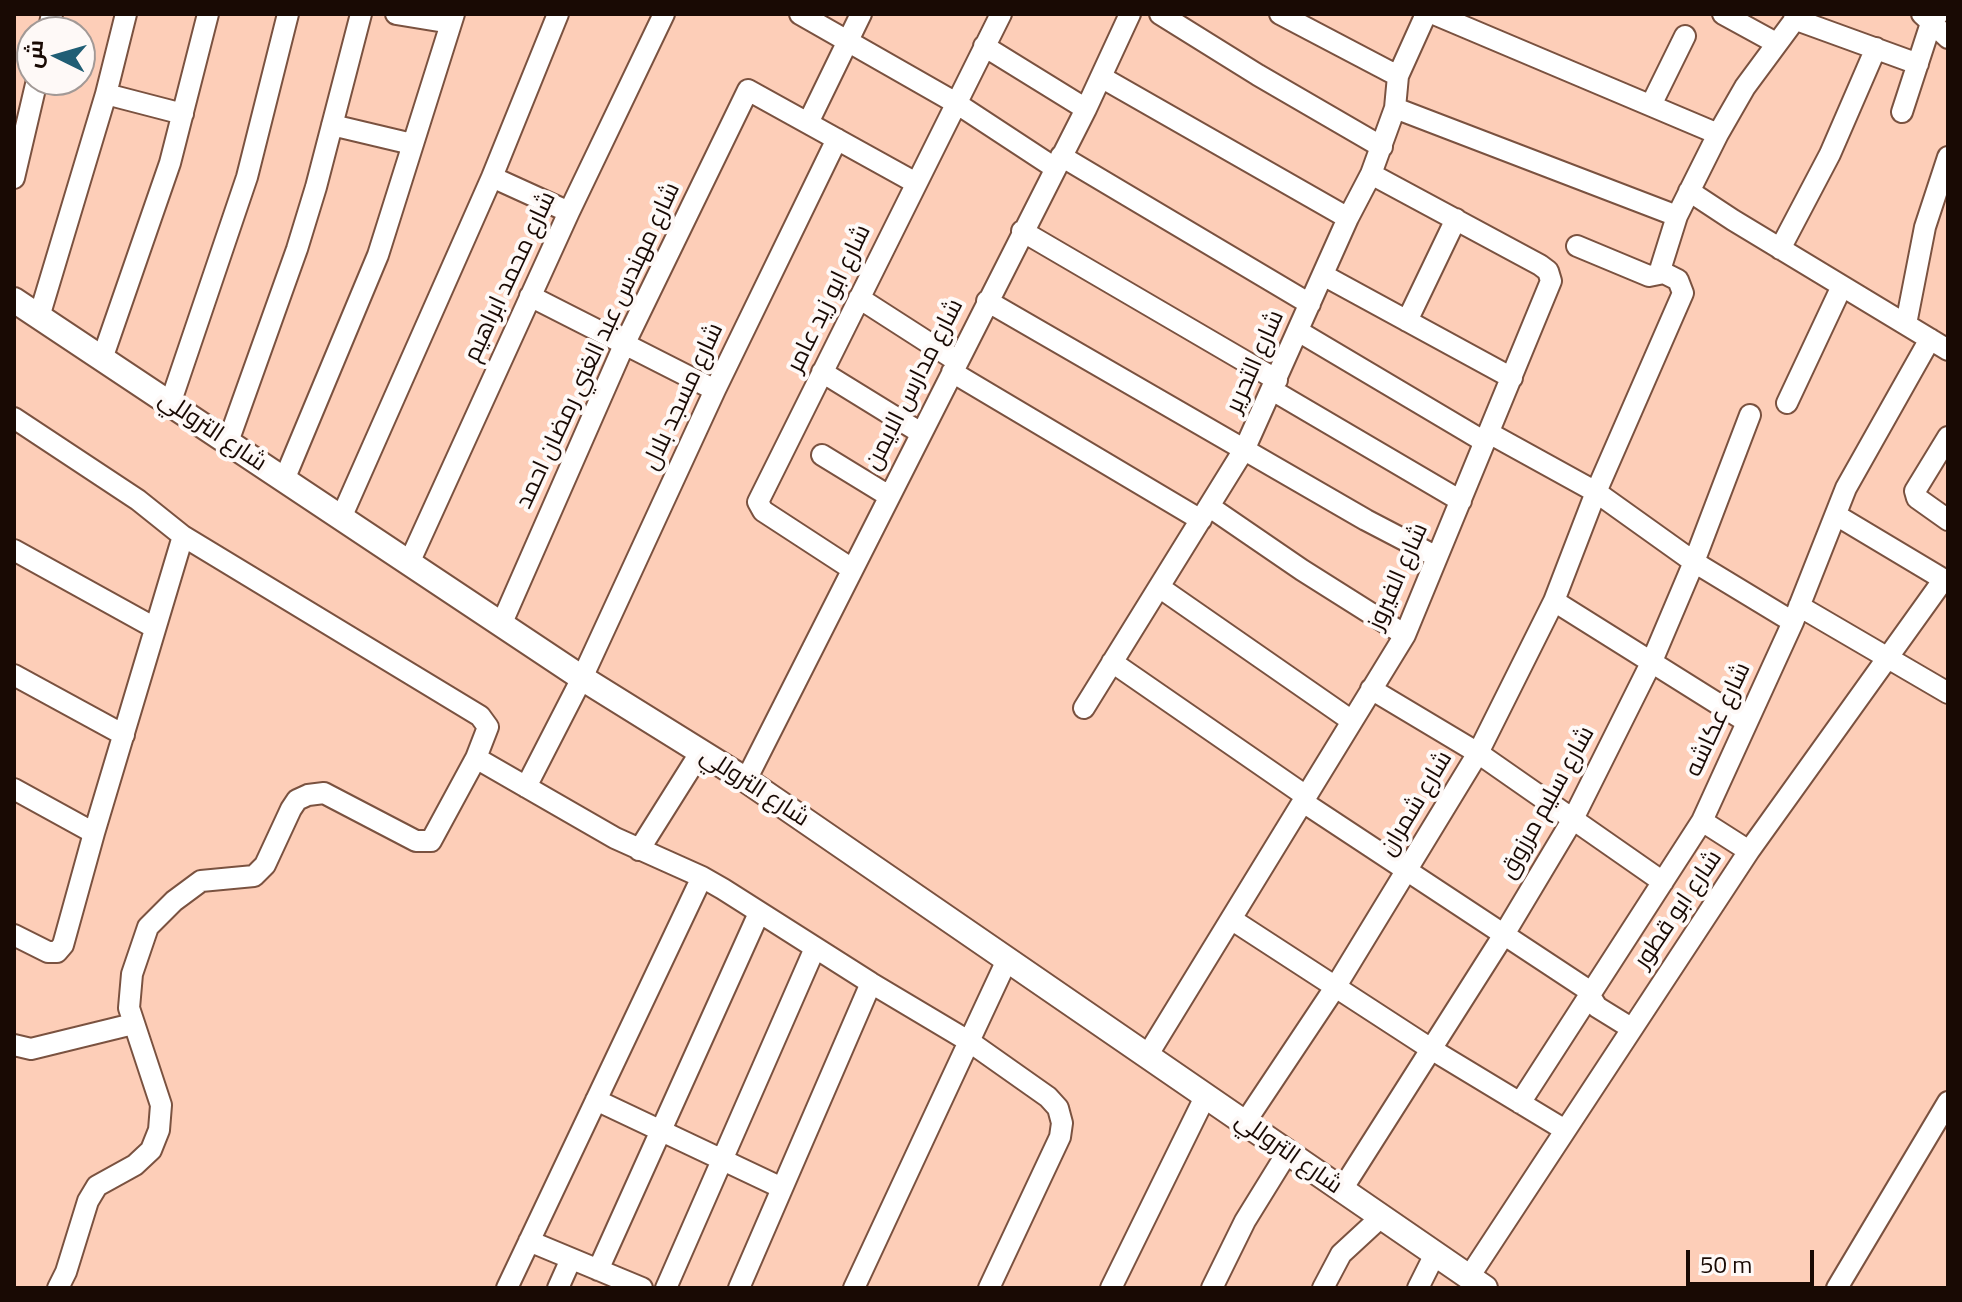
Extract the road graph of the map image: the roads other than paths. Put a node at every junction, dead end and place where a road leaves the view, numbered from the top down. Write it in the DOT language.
graph roads {
  1 [pos="126,14"];
  2 [pos="208,14"];
  3 [pos="288,14"];
  4 [pos="361,14"];
  5 [pos="396,14"];
  6 [pos="558,14"];
  7 [pos="664,14"];
  8 [pos="800,14"];
  9 [pos="861,14"];
  10 [pos="1001,14"];
  11 [pos="1130,14"];
  12 [pos="1160,14"];
  13 [pos="1280,14"];
  14 [pos="1426,14"];
  15 [pos="1434,14"];
  16 [pos="1723,14"];
  17 [pos="1796,17"];
  18 [pos="1930,17"];
  19 [pos="453,18"];
  20 [pos="1685,36"];
  21 [pos="1948,38"];
  22 [pos="847,43"];
  23 [pos="1776,43"];
  24 [pos="984,46"];
  25 [pos="1876,48"];
  26 [pos="1918,64"];
  27 [pos="1398,76"];
  28 [pos="1101,77"];
  29 [pos="106,94"];
  30 [pos="33,96"];
  31 [pos="956,103"];
  32 [pos="1651,105"];
  33 [pos="1395,108"];
  34 [pos="1086,109"];
  35 [pos="1902,112"];
  36 [pos="183,114"];
  37 [pos="808,123"];
  38 [pos="332,125"];
  39 [pos="1718,134"];
  40 [pos="837,139"];
  41 [pos="412,144"];
  42 [pos="1382,147"];
  43 [pos="1948,157"];
  44 [pos="1058,162"];
  45 [pos="1371,174"];
  46 [pos="492,177"];
  47 [pos="14,178"];
  48 [pos="916,183"];
  49 [pos="1689,191"];
  50 [pos="1940,204"];
  51 [pos="569,212"];
  52 [pos="1677,216"];
  53 [pos="1348,218"];
  54 [pos="1456,219"];
  55 [pos="1022,231"];
  56 [pos="1577,246"];
  57 [pos="1780,249"];
  58 [pos="1664,273"];
  59 [pos="1323,275"];
  60 [pos="1842,286"];
  61 [pos="530,296"];
  62 [pos="859,298"];
  63 [pos="14,300"];
  64 [pos="987,301"];
  65 [pos="1310,304"];
  66 [pos="39,317"];
  67 [pos="1407,321"];
  68 [pos="1906,324"];
  69 [pos="1298,331"];
  70 [pos="624,345"];
  71 [pos="1939,345"];
  72 [pos="102,359"];
  73 [pos="954,366"];
  74 [pos="822,372"];
  75 [pos="1512,378"];
  76 [pos="1275,385"];
  77 [pos="715,390"];
  78 [pos="1787,403"];
  79 [pos="170,404"];
  80 [pos="1750,415"];
  81 [pos="14,418"];
  82 [pos="921,433"];
  83 [pos="1948,437"];
  84 [pos="1487,438"];
  85 [pos="228,442"];
  86 [pos="1245,448"];
  87 [pos="822,455"];
  88 [pos="284,480"];
  89 [pos="1596,492"];
  90 [pos="889,496"];
  91 [pos="1461,501"];
  92 [pos="1206,513"];
  93 [pos="1836,515"];
  94 [pos="341,518"];
  95 [pos="1948,520"];
  96 [pos="183,536"];
  97 [pos="14,550"];
  98 [pos="1437,557"];
  99 [pos="1694,562"];
  100 [pos="409,563"];
  101 [pos="852,569"];
  102 [pos="1946,581"];
  103 [pos="1159,587"];
  104 [pos="1554,601"];
  105 [pos="1796,614"];
  106 [pos="501,625"];
  107 [pos="155,628"];
  108 [pos="1405,635"];
  109 [pos="1886,657"];
  110 [pos="1652,661"];
  111 [pos="1112,662"];
  112 [pos="14,675"];
  113 [pos="582,678"];
  114 [pos="1371,689"];
  115 [pos="1948,693"];
  116 [pos="1084,708"];
  117 [pos="1352,721"];
  118 [pos="1747,722"];
  119 [pos="124,735"];
  120 [pos="700,753"];
  121 [pos="1478,753"];
  122 [pos="476,758"];
  123 [pos="746,780"];
  124 [pos="526,787"];
  125 [pos="14,789"];
  126 [pos="1304,799"];
  127 [pos="1573,819"];
  128 [pos="1702,821"];
  129 [pos="94,833"];
  130 [pos="639,850"];
  131 [pos="1749,851"];
  132 [pos="1407,871"];
  133 [pos="702,877"];
  134 [pos="1663,882"];
  135 [pos="759,913"];
  136 [pos="1231,919"];
  137 [pos="14,935"];
  138 [pos="1503,936"];
  139 [pos="815,948"];
  140 [pos="1007,960"];
  141 [pos="871,983"];
  142 [pos="1336,986"];
  143 [pos="1590,994"];
  144 [pos="133,1024"];
  145 [pos="1631,1028"];
  146 [pos="970,1042"];
  147 [pos="14,1045"];
  148 [pos="1431,1049"];
  149 [pos="1147,1056"];
  150 [pos="1205,1097"];
  151 [pos="596,1100"];
  152 [pos="1948,1102"];
  153 [pos="1520,1103"];
  154 [pos="1244,1124"];
  155 [pos="1565,1130"];
  156 [pos="660,1133"];
  157 [pos="1287,1153"];
  158 [pos="722,1161"];
  159 [pos="782,1188"];
  160 [pos="1341,1191"];
  161 [pos="1380,1218"];
  162 [pos="529,1241"];
  163 [pos="1435,1254"];
  164 [pos="571,1259"];
  165 [pos="598,1270"];
  166 [pos="1477,1283"];
  167 [pos="58,1288"];
  168 [pos="507,1288"];
  169 [pos="558,1288"];
  170 [pos="642,1288"];
  171 [pos="666,1288"];
  172 [pos="739,1288"];
  173 [pos="854,1288"];
  174 [pos="989,1288"];
  175 [pos="1111,1288"];
  176 [pos="1212,1288"];
  177 [pos="1323,1288"];
  178 [pos="1418,1288"];
  179 [pos="1837,1288"];
  1 -- 29 [label="street"];
  2 -- 36 [label="street"];
  3 -- 79 [label="street"];
  4 -- 38 [label="street"];
  5 -- 19 [label="street"];
  6 -- 46 [label="street"];
  7 -- 51 [label="street, شارع محمد ابراهيم"];
  8 -- 22 [label="street"];
  9 -- 22 [label="street"];
  10 -- 24 [label="street, شارع ابو زيد عامر"];
  11 -- 28 [label="street, شارع مدارس الايمن"];
  12 -- 42 [label="street"];
  13 -- 27 [label="street"];
  14 -- 27 [label="street, شارع التحرير"];
  15 -- 32 [label="street"];
  16 -- 23 [label="street"];
  17 -- 23 [label="street"];
  17 -- 25 [label="street"];
  18 -- 21 [label="street"];
  18 -- 26 [label="street"];
  19 -- 41 [label="street"];
  20 -- 32 [label="street"];
  22 -- 31 [label="street"];
  22 -- 37 [label="street"];
  23 -- 39 [label="street"];
  24 -- 31 [label="street, شارع ابو زيد عامر"];
  24 -- 34 [label="street"];
  25 -- 26 [label="street"];
  25 -- 57 [label="street"];
  26 -- 35 [label="street"];
  27 -- 33 [label="street, شارع التحرير"];
  28 -- 34 [label="street, شارع مدارس الايمن"];
  28 -- 53 [label="street"];
  29 -- 36 [label="street"];
  29 -- 66 [label="street"];
  30 -- 47 [label="street"];
  31 -- 44 [label="street"];
  31 -- 48 [label="street, شارع ابو زيد عامر"];
  32 -- 39 [label="street"];
  33 -- 42 [label="street, شارع التحرير"];
  33 -- 52 [label="street"];
  34 -- 44 [label="street, شارع مدارس الايمن"];
  36 -- 72 [label="street"];
  37 -- 40 [label="street"];
  37 -- 70 [label="street, شارع مهندس عبد الغني رمضان احمد"];
  38 -- 41 [label="street"];
  38 -- 85 [label="street"];
  39 -- 49 [label="street"];
  40 -- 48 [label="street"];
  40 -- 77 [label="street, شارع مسجد بلال"];
  41 -- 88 [label="street"];
  42 -- 45 [label="street, شارع التحرير"];
  43 -- 50 [label="street"];
  44 -- 55 [label="street, شارع مدارس الايمن"];
  44 -- 65 [label="street"];
  45 -- 53 [label="street, شارع التحرير"];
  45 -- 54 [label="street, شارع الفيروز"];
  46 -- 51 [label="street"];
  46 -- 94 [label="street"];
  48 -- 62 [label="street, شارع ابو زيد عامر"];
  49 -- 52 [label="street"];
  49 -- 57 [label="street"];
  50 -- 68 [label="street"];
  51 -- 61 [label="street, شارع محمد ابراهيم"];
  52 -- 58 [label="street"];
  53 -- 59 [label="street, شارع التحرير"];
  54 -- 67 [label="street"];
  54 -- 75 [label="street, شارع الفيروز"];
  55 -- 64 [label="street, شارع مدارس الايمن"];
  55 -- 76 [label="street"];
  56 -- 58 [label="street"];
  57 -- 60 [label="street"];
  58 -- 89 [label="street, شارع شمران"];
  59 -- 65 [label="street, شارع التحرير"];
  59 -- 67 [label="street"];
  60 -- 68 [label="street"];
  60 -- 78 [label="street"];
  61 -- 70 [label="street"];
  61 -- 100 [label="street, شارع محمد ابراهيم"];
  62 -- 73 [label="street"];
  62 -- 74 [label="street, شارع ابو زيد عامر"];
  63 -- 66 [label="street, شارع التروللي"];
  64 -- 73 [label="street, شارع مدارس الايمن"];
  64 -- 86 [label="street"];
  65 -- 69 [label="street, شارع التحرير"];
  66 -- 72 [label="street, شارع التروللي"];
  67 -- 75 [label="street"];
  68 -- 71 [label="street"];
  69 -- 76 [label="street, شارع التحرير"];
  69 -- 84 [label="street"];
  70 -- 77 [label="street"];
  70 -- 106 [label="street, شارع مهندس عبد الغني رمضان احمد"];
  71 -- 93 [label="street, شارع عكاشه"];
  72 -- 79 [label="street, شارع التروللي"];
  73 -- 82 [label="street, شارع مدارس الايمن"];
  73 -- 92 [label="street"];
  74 -- 82 [label="street"];
  74 -- 101 [label="street, شارع ابو زيد عامر"];
  75 -- 84 [label="street, شارع الفيروز"];
  76 -- 86 [label="street, شارع التحرير"];
  76 -- 91 [label="street"];
  77 -- 113 [label="street, شارع مسجد بلال"];
  79 -- 85 [label="street, شارع التروللي"];
  80 -- 99 [label="street, شارع سليم مرزوق"];
  81 -- 96 [label="street"];
  82 -- 90 [label="street, شارع مدارس الايمن"];
  83 -- 95 [label="street"];
  84 -- 89 [label="street"];
  84 -- 91 [label="street, شارع الفيروز"];
  85 -- 88 [label="street, شارع التروللي"];
  86 -- 92 [label="street, شارع التحرير"];
  86 -- 98 [label="street"];
  87 -- 90 [label="street"];
  88 -- 94 [label="street, شارع التروللي"];
  89 -- 99 [label="street"];
  89 -- 104 [label="street, شارع شمران"];
  90 -- 101 [label="street, شارع مدارس الايمن"];
  91 -- 98 [label="street, شارع الفيروز"];
  92 -- 103 [label="street, شارع التحرير"];
  92 -- 108 [label="street"];
  93 -- 102 [label="street"];
  93 -- 105 [label="street, شارع عكاشه"];
  94 -- 100 [label="street, شارع التروللي"];
  96 -- 107 [label="street"];
  96 -- 122 [label="street"];
  97 -- 107 [label="street"];
  98 -- 108 [label="street, شارع الفيروز"];
  99 -- 105 [label="street"];
  99 -- 110 [label="street, شارع سليم مرزوق"];
  100 -- 106 [label="street, شارع التروللي"];
  101 -- 123 [label="street, شارع مدارس الايمن"];
  102 -- 109 [label="street, شارع ابو قطور"];
  103 -- 111 [label="street, شارع التحرير"];
  103 -- 117 [label="street"];
  104 -- 110 [label="street"];
  104 -- 121 [label="street, شارع شمران"];
  105 -- 109 [label="street"];
  105 -- 118 [label="street, شارع عكاشه"];
  106 -- 113 [label="street, شارع التروللي"];
  107 -- 119 [label="street"];
  108 -- 114 [label="street, شارع الفيروز"];
  109 -- 115 [label="street"];
  109 -- 131 [label="street, شارع ابو قطور"];
  110 -- 118 [label="street"];
  110 -- 127 [label="street, شارع سليم مرزوق"];
  111 -- 116 [label="street, شارع التحرير"];
  111 -- 126 [label="street"];
  112 -- 119 [label="street"];
  113 -- 120 [label="street, شارع التروللي"];
  113 -- 124 [label="street, شارع مسجد بلال"];
  114 -- 117 [label="street, شارع الفيروز"];
  114 -- 121 [label="street"];
  117 -- 126 [label="street, شارع الفيروز"];
  118 -- 128 [label="street, شارع عكاشه"];
  119 -- 129 [label="street"];
  120 -- 123 [label="street, شارع التروللي"];
  120 -- 130 [label="street"];
  121 -- 127 [label="street"];
  121 -- 132 [label="street, شارع شمران"];
  122 -- 124 [label="street"];
  122 -- 144 [label="street"];
  123 -- 140 [label="street, شارع التروللي"];
  124 -- 130 [label="street"];
  125 -- 129 [label="street"];
  126 -- 132 [label="street"];
  126 -- 136 [label="street, شارع الفيروز"];
  127 -- 134 [label="street"];
  127 -- 138 [label="street, شارع سليم مرزوق"];
  128 -- 131 [label="street"];
  128 -- 134 [label="street, شارع عكاشه"];
  129 -- 137 [label="street"];
  130 -- 133 [label="street"];
  131 -- 145 [label="street, شارع ابو قطور"];
  132 -- 138 [label="street"];
  132 -- 142 [label="street, شارع شمران"];
  133 -- 135 [label="street"];
  133 -- 151 [label="street"];
  134 -- 143 [label="street, شارع عكاشه"];
  135 -- 139 [label="street"];
  135 -- 156 [label="street"];
  136 -- 142 [label="street"];
  136 -- 149 [label="street, شارع الفيروز"];
  138 -- 143 [label="street"];
  138 -- 148 [label="street, شارع سليم مرزوق"];
  139 -- 141 [label="street"];
  139 -- 158 [label="street"];
  140 -- 146 [label="street"];
  140 -- 149 [label="street, شارع التروللي"];
  141 -- 146 [label="street"];
  141 -- 159 [label="street"];
  142 -- 148 [label="street"];
  142 -- 154 [label="street, شارع شمران"];
  143 -- 145 [label="street"];
  143 -- 153 [label="street, شارع عكاشه"];
  144 -- 147 [label="street"];
  144 -- 167 [label="street"];
  145 -- 155 [label="street, شارع ابو قطور"];
  146 -- 173 [label="street"];
  146 -- 174 [label="street"];
  148 -- 153 [label="street"];
  148 -- 160 [label="street, شارع سليم مرزوق"];
  149 -- 150 [label="street, شارع التروللي"];
  150 -- 154 [label="street, شارع التروللي"];
  150 -- 175 [label="street"];
  151 -- 156 [label="street"];
  151 -- 162 [label="street"];
  152 -- 179 [label="street"];
  153 -- 155 [label="street"];
  154 -- 157 [label="street, شارع التروللي"];
  155 -- 166 [label="street, شارع ابو قطور"];
  156 -- 158 [label="street"];
  156 -- 165 [label="street"];
  157 -- 160 [label="street, شارع التروللي"];
  157 -- 176 [label="street"];
  158 -- 159 [label="street"];
  158 -- 171 [label="street"];
  159 -- 172 [label="street"];
  160 -- 161 [label="street, شارع التروللي"];
  161 -- 163 [label="street, شارع التروللي"];
  161 -- 177 [label="street"];
  162 -- 164 [label="street"];
  162 -- 168 [label="street"];
  163 -- 166 [label="street, شارع التروللي"];
  163 -- 178 [label="street"];
  164 -- 165 [label="street"];
  164 -- 169 [label="street"];
  165 -- 170 [label="street"];
}
